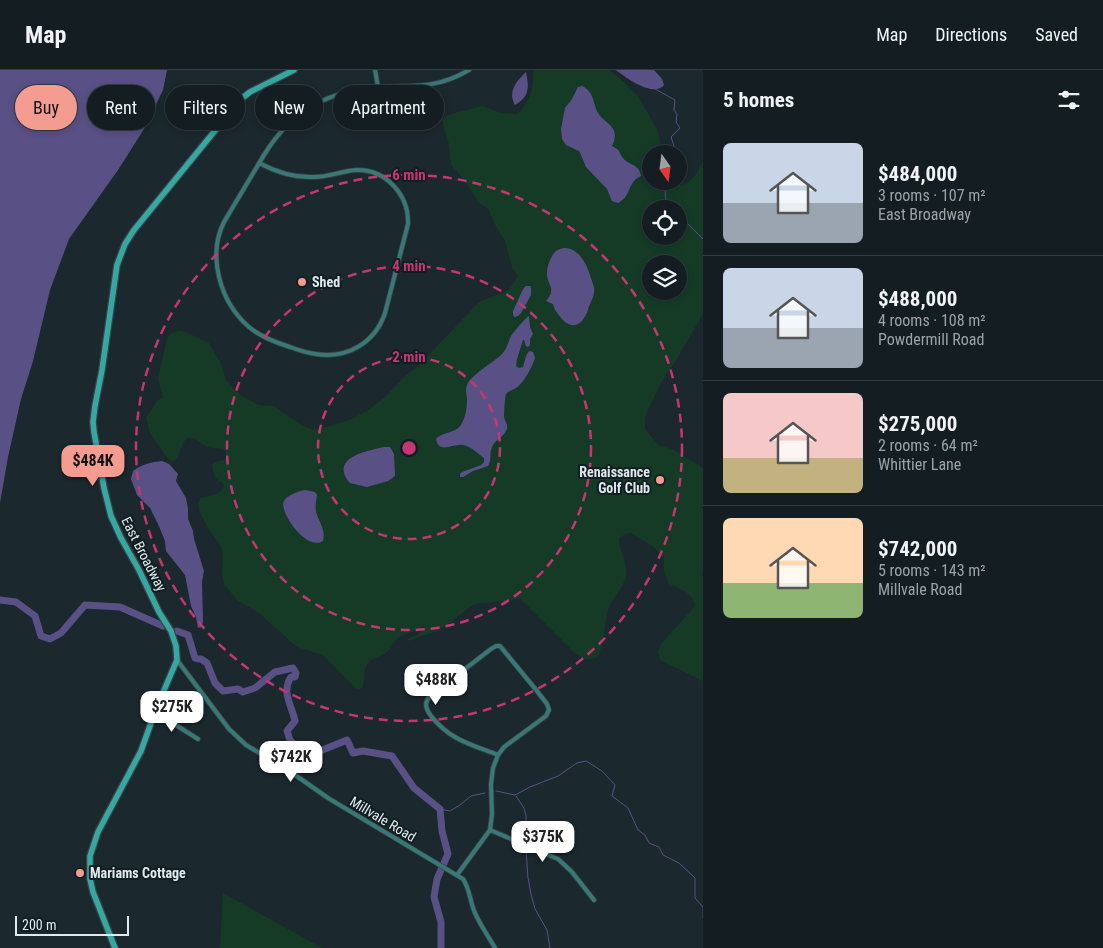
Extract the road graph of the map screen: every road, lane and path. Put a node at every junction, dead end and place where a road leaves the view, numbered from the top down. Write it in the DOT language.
graph roads {
  1 [pos="294,70"];
  2 [pos="375,70"];
  3 [pos="469,70"];
  4 [pos="378,85"];
  5 [pos="428,85"];
  6 [pos="333,96"];
  7 [pos="259,163"];
  8 [pos="177,660"];
  9 [pos="155,712"];
  10 [pos="198,739"];
  11 [pos="498,754"];
  12 [pos="490,830"];
  13 [pos="457,875"];
  14 [pos="594,900"];
  15 [pos="115,948"];
  16 [pos="495,948"];
  1 -- 8 [label="street, East Broadway"];
  2 -- 4 [label="street"];
  3 -- 5 [label="street"];
  6 -- 7 [label="street"];
  7 -- 7 [label="street"];
  8 -- 9 [label="street"];
  8 -- 13 [label="street, Millvale Road"];
  9 -- 10 [label="street"];
  9 -- 15 [label="street"];
  11 -- 11 [label="street"];
  11 -- 12 [label="street"];
  12 -- 13 [label="street"];
  12 -- 14 [label="street"];
  13 -- 16 [label="street, Millvale Road"];
}
